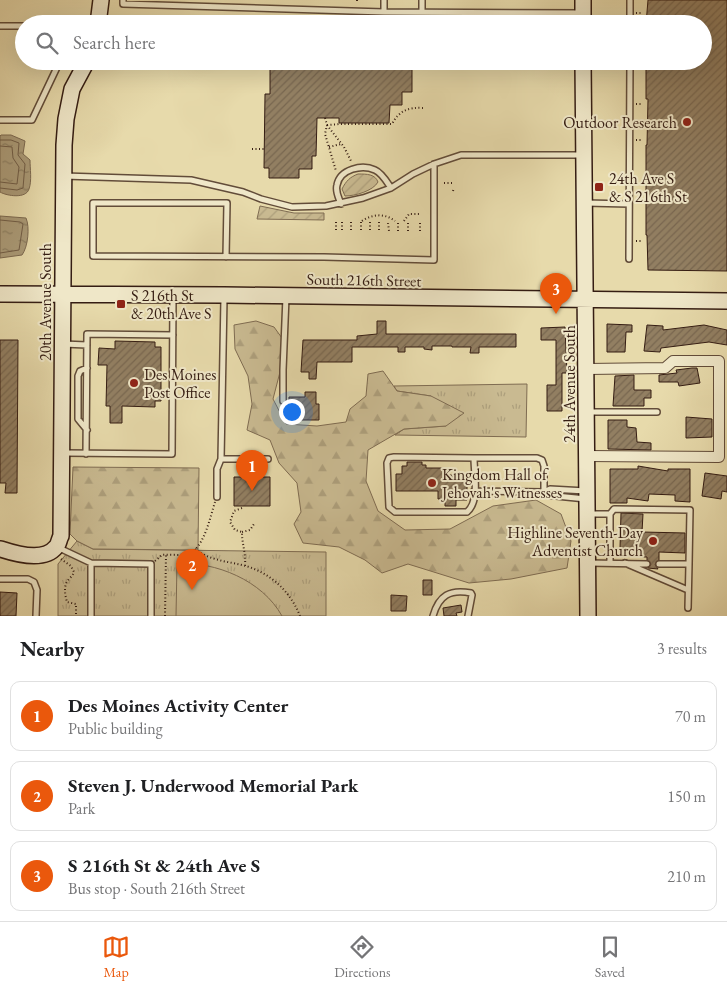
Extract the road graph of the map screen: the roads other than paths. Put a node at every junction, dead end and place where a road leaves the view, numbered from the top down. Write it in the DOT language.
graph roads {
  1 [pos="101,0"];
  2 [pos="123,0"];
  3 [pos="384,0"];
  4 [pos="422,0"];
  5 [pos="630,0"];
  6 [pos="384,12"];
  7 [pos="422,12"];
  8 [pos="583,12"];
  9 [pos="99,15"];
  10 [pos="630,15"];
  11 [pos="0,26"];
  12 [pos="15,26"];
  13 [pos="56,70"];
  14 [pos="82,70"];
  15 [pos="583,70"];
  16 [pos="630,70"];
  17 [pos="0,120"];
  18 [pos="585,155"];
  19 [pos="434,164"];
  20 [pos="63,176"];
  21 [pos="391,188"];
  22 [pos="585,203"];
  23 [pos="341,204"];
  24 [pos="629,204"];
  25 [pos="226,257"];
  26 [pos="629,259"];
  27 [pos="0,294"];
  28 [pos="63,294"];
  29 [pos="173,295"];
  30 [pos="224,295"];
  31 [pos="286,296"];
  32 [pos="586,299"];
  33 [pos="727,302"];
  34 [pos="173,335"];
  35 [pos="63,344"];
  36 [pos="87,345"];
  37 [pos="723,361"];
  38 [pos="87,368"];
  39 [pos="587,369"];
  40 [pos="283,401"];
  41 [pos="587,412"];
  42 [pos="657,412"];
  43 [pos="87,430"];
  44 [pos="62,454"];
  45 [pos="86,454"];
  46 [pos="587,456"];
  47 [pos="723,457"];
  48 [pos="474,458"];
  49 [pos="221,460"];
  50 [pos="268,460"];
  51 [pos="474,491"];
  52 [pos="544,492"];
  53 [pos="217,497"];
  54 [pos="587,501"];
  55 [pos="610,514"];
  56 [pos="0,550"];
  57 [pos="58,552"];
  58 [pos="91,563"];
  59 [pos="588,563"];
  60 [pos="610,564"];
  61 [pos="625,564"];
  62 [pos="647,564"];
  63 [pos="658,564"];
  64 [pos="689,564"];
  65 [pos="0,579"];
  66 [pos="688,590"];
  67 [pos="688,608"];
  68 [pos="36,616"];
  69 [pos="91,616"];
  70 [pos="151,616"];
  71 [pos="433,616"];
  72 [pos="468,616"];
  73 [pos="588,616"];
  1 -- 9 [label="street"];
  2 -- 6 [label="lane"];
  3 -- 6 [label="lane"];
  4 -- 7 [label="lane"];
  5 -- 10 [label="lane"];
  6 -- 7 [label="lane"];
  7 -- 8 [label="lane"];
  11 -- 12 [label="lane"];
  13 -- 17 [label="lane"];
  14 -- 20 [label="street, 20th Avenue South"];
  15 -- 18 [label="street, 24th Avenue South"];
  16 -- 24 [label="lane"];
  18 -- 19 [label="lane"];
  18 -- 22 [label="street, 24th Avenue South"];
  19 -- 21 [label="lane"];
  19 -- 25 [label="lane"];
  20 -- 23 [label="lane"];
  20 -- 28 [label="street, 20th Avenue South"];
  21 -- 23 [label="lane"];
  21 -- 23 [label="lane"];
  22 -- 24 [label="lane"];
  22 -- 32 [label="street, 24th Avenue South"];
  24 -- 26 [label="lane"];
  25 -- 25 [label="lane"];
  27 -- 28 [label="street, South 216th Street"];
  28 -- 29 [label="street, South 216th Street"];
  28 -- 35 [label="street, 20th Avenue South"];
  29 -- 30 [label="street, South 216th Street"];
  29 -- 34 [label="lane"];
  30 -- 31 [label="street, South 216th Street"];
  30 -- 49 [label="lane"];
  31 -- 32 [label="street, South 216th Street"];
  31 -- 40 [label="lane"];
  32 -- 33 [label="street, South 216th Street"];
  32 -- 39 [label="street, 24th Avenue South"];
  34 -- 36 [label="lane"];
  34 -- 45 [label="lane"];
  35 -- 36 [label="lane"];
  35 -- 44 [label="street, 20th Avenue South"];
  36 -- 38 [label="lane"];
  37 -- 39 [label="street"];
  37 -- 47 [label="street"];
  38 -- 43 [label="lane"];
  38 -- 43 [label="lane"];
  39 -- 41 [label="street, 24th Avenue South"];
  41 -- 42 [label="lane"];
  41 -- 46 [label="street, 24th Avenue South"];
  43 -- 45 [label="lane"];
  44 -- 45 [label="lane"];
  44 -- 57 [label="street, 20th Avenue South"];
  46 -- 47 [label="street"];
  46 -- 54 [label="street, 24th Avenue South"];
  48 -- 51 [label="lane"];
  48 -- 51 [label="lane"];
  48 -- 52 [label="lane"];
  49 -- 50 [label="lane"];
  49 -- 53 [label="lane"];
  51 -- 52 [label="lane"];
  52 -- 54 [label="lane"];
  54 -- 55 [label="lane"];
  54 -- 59 [label="street, 24th Avenue South"];
  55 -- 60 [label="lane"];
  55 -- 64 [label="lane"];
  56 -- 57 [label="street"];
  57 -- 58 [label="lane"];
  58 -- 69 [label="lane"];
  58 -- 70 [label="lane"];
  59 -- 60 [label="lane"];
  59 -- 73 [label="street, 24th Avenue South"];
  60 -- 61 [label="lane"];
  61 -- 62 [label="lane"];
  61 -- 66 [label="lane"];
  63 -- 64 [label="lane"];
  64 -- 66 [label="lane"];
  65 -- 68 [label="lane"];
  66 -- 67 [label="lane"];
  71 -- 72 [label="lane"];
}
